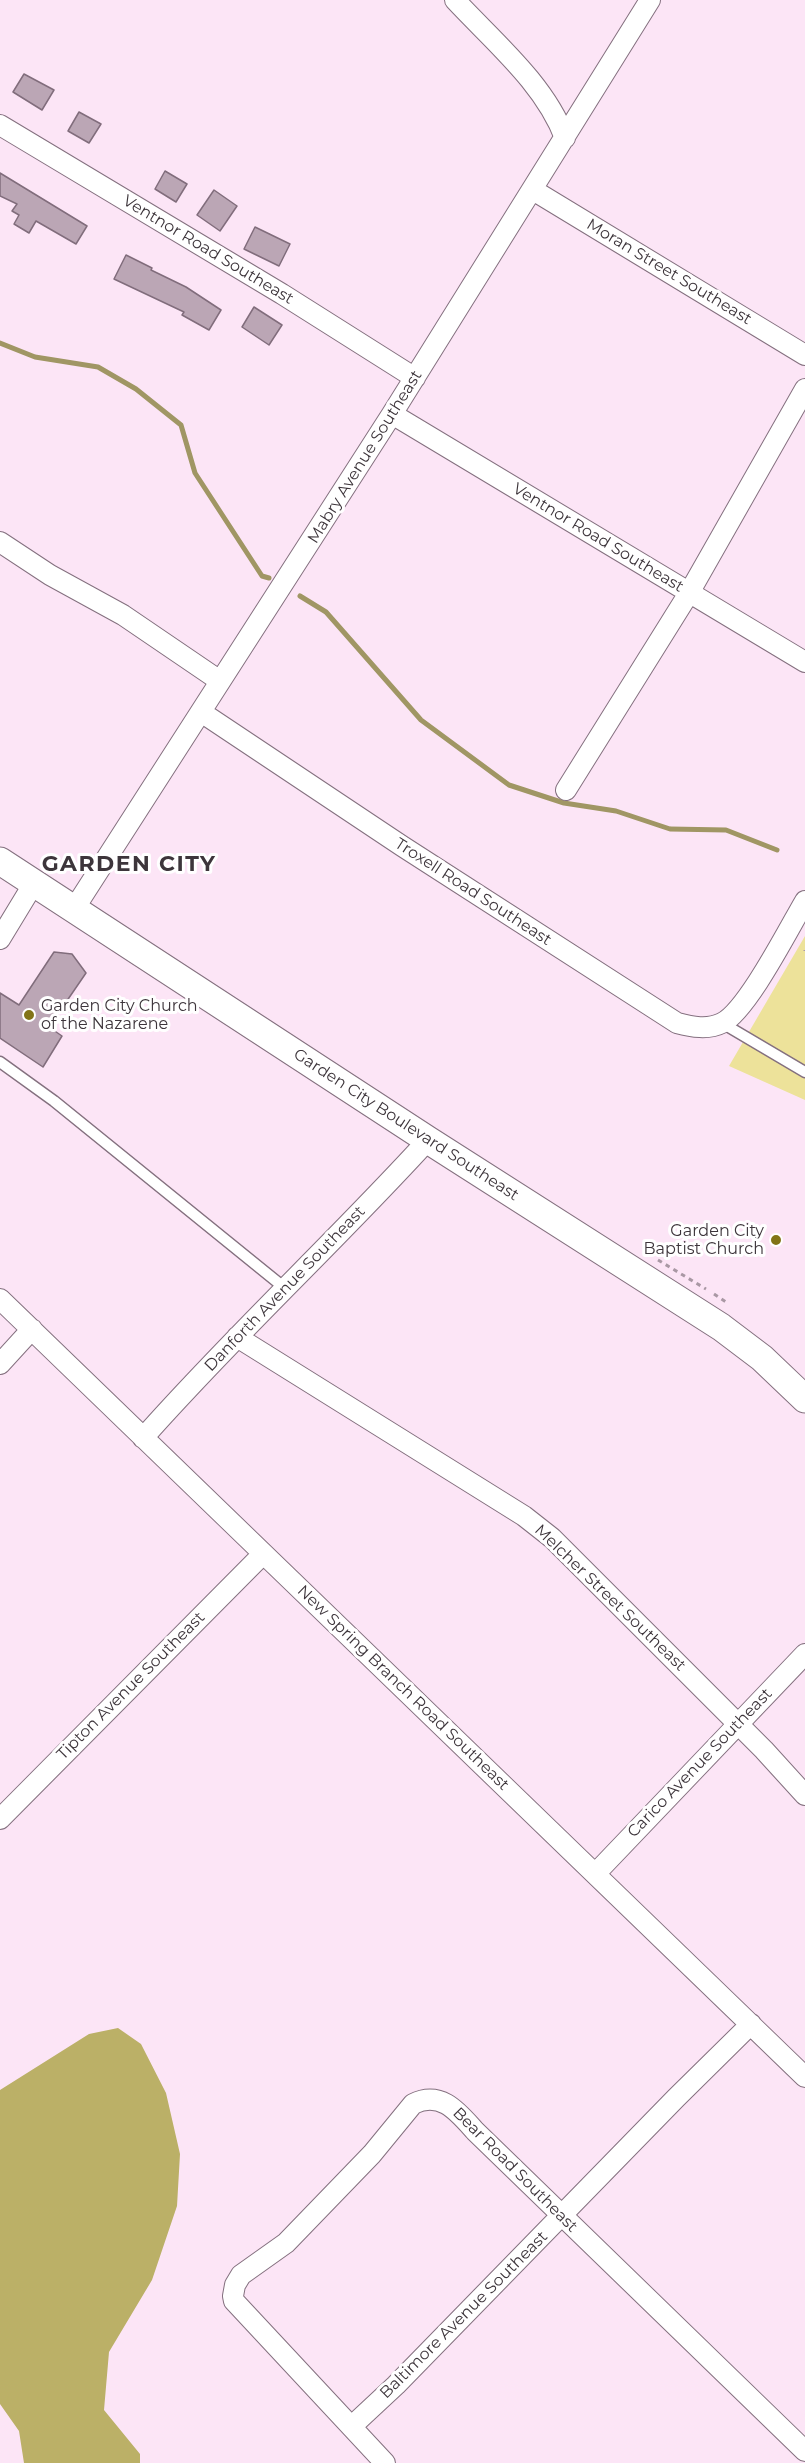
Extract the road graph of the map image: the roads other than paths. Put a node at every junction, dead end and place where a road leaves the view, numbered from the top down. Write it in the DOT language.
graph roads {
  1 [pos="456,0"];
  2 [pos="650,0"];
  3 [pos="0,125"];
  4 [pos="565,138"];
  5 [pos="533,190"];
  6 [pos="805,355"];
  7 [pos="415,378"];
  8 [pos="805,389"];
  9 [pos="392,414"];
  10 [pos="0,542"];
  11 [pos="689,593"];
  12 [pos="805,662"];
  13 [pos="220,681"];
  14 [pos="201,712"];
  15 [pos="566,790"];
  16 [pos="0,861"];
  17 [pos="34,883"];
  18 [pos="805,901"];
  19 [pos="74,909"];
  20 [pos="0,939"];
  21 [pos="722,1023"];
  22 [pos="0,1062"];
  23 [pos="805,1072"];
  24 [pos="428,1140"];
  25 [pos="286,1289"];
  26 [pos="0,1299"];
  27 [pos="32,1329"];
  28 [pos="237,1337"];
  29 [pos="0,1364"];
  30 [pos="805,1399"];
  31 [pos="143,1438"];
  32 [pos="263,1554"];
  33 [pos="805,1654"];
  34 [pos="737,1724"];
  35 [pos="805,1795"];
  36 [pos="0,1819"];
  37 [pos="596,1873"];
  38 [pos="752,2024"];
  39 [pos="805,2077"];
  40 [pos="562,2216"];
  41 [pos="352,2426"];
  42 [pos="805,2451"];
  43 [pos="385,2463"];
  1 -- 4 [label="street"];
  2 -- 4 [label="street, Mabry Avenue Southeast"];
  3 -- 7 [label="street, Ventnor Road Southeast"];
  4 -- 5 [label="street, Mabry Avenue Southeast"];
  5 -- 6 [label="street, Moran Street Southeast"];
  5 -- 7 [label="street, Mabry Avenue Southeast"];
  7 -- 9 [label="street, Mabry Avenue Southeast"];
  8 -- 11 [label="street"];
  9 -- 11 [label="street, Ventnor Road Southeast"];
  9 -- 13 [label="street, Mabry Avenue Southeast"];
  10 -- 13 [label="street"];
  11 -- 12 [label="street, Ventnor Road Southeast"];
  11 -- 15 [label="street"];
  13 -- 14 [label="street, Mabry Avenue Southeast"];
  14 -- 19 [label="street, Mabry Avenue Southeast"];
  14 -- 21 [label="street, Troxell Road Southeast"];
  16 -- 17 [label="street, Garden City Boulevard Southeast"];
  17 -- 19 [label="street, Garden City Boulevard Southeast"];
  17 -- 20 [label="street"];
  18 -- 21 [label="street"];
  19 -- 24 [label="street, Garden City Boulevard Southeast"];
  21 -- 23 [label="lane"];
  22 -- 25 [label="lane"];
  24 -- 25 [label="street, Danforth Avenue Southeast"];
  24 -- 30 [label="street, Garden City Boulevard Southeast"];
  25 -- 28 [label="street, Danforth Avenue Southeast"];
  26 -- 27 [label="street, New Spring Branch Road Southeast"];
  27 -- 29 [label="street"];
  27 -- 31 [label="street, New Spring Branch Road Southeast"];
  28 -- 31 [label="street, Danforth Avenue Southeast"];
  28 -- 34 [label="street, Melcher Street Southeast"];
  31 -- 32 [label="street, New Spring Branch Road Southeast"];
  32 -- 36 [label="street, Tipton Avenue Southeast"];
  32 -- 37 [label="street, New Spring Branch Road Southeast"];
  33 -- 34 [label="street, Carico Avenue Southeast"];
  34 -- 35 [label="street, Melcher Street Southeast"];
  34 -- 37 [label="street, Carico Avenue Southeast"];
  37 -- 38 [label="street, New Spring Branch Road Southeast"];
  38 -- 39 [label="street, New Spring Branch Road Southeast"];
  38 -- 40 [label="street, Baltimore Avenue Southeast"];
  40 -- 41 [label="street, Baltimore Avenue Southeast"];
  40 -- 41 [label="street, Bear Road Southeast"];
  40 -- 42 [label="street, Bear Road Southeast"];
  41 -- 43 [label="street"];
}
